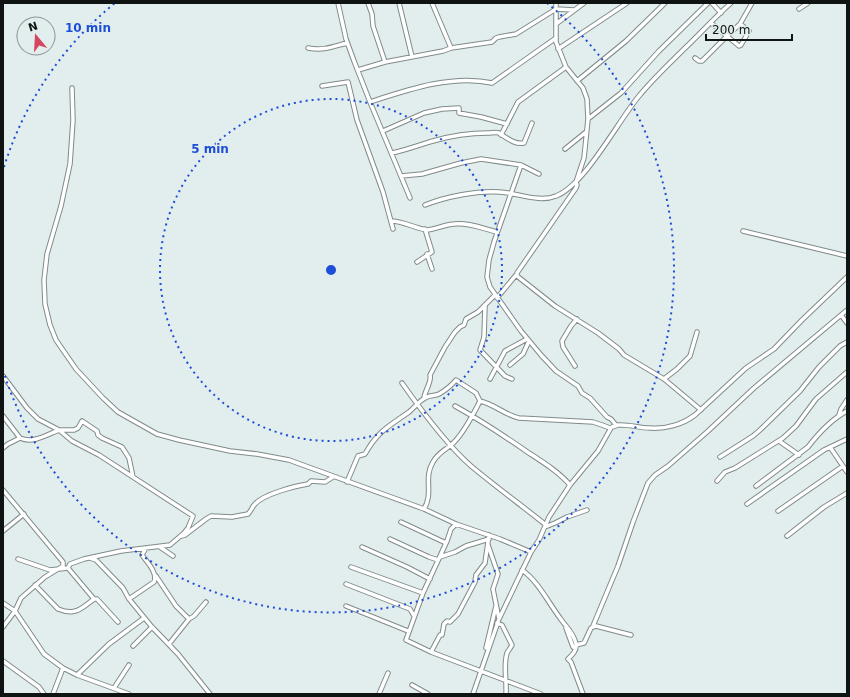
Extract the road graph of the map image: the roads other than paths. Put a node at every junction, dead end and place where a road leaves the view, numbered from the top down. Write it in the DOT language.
graph roads {
  1 [pos="338,3"];
  2 [pos="368,3"];
  3 [pos="399,3"];
  4 [pos="432,3"];
  5 [pos="556,3"];
  6 [pos="584,3"];
  7 [pos="627,3"];
  8 [pos="665,3"];
  9 [pos="708,3"];
  10 [pos="712,3"];
  11 [pos="731,3"];
  12 [pos="752,3"];
  13 [pos="808,3"];
  14 [pos="556,9"];
  15 [pos="799,9"];
  16 [pos="574,10"];
  17 [pos="721,13"];
  18 [pos="711,23"];
  19 [pos="556,24"];
  20 [pos="740,24"];
  21 [pos="727,36"];
  22 [pos="556,38"];
  23 [pos="347,43"];
  24 [pos="308,48"];
  25 [pos="451,48"];
  26 [pos="558,49"];
  27 [pos="412,57"];
  28 [pos="695,58"];
  29 [pos="385,62"];
  30 [pos="566,67"];
  31 [pos="358,70"];
  32 [pos="577,81"];
  33 [pos="322,86"];
  34 [pos="72,88"];
  35 [pos="370,102"];
  36 [pos="588,119"];
  37 [pos="532,123"];
  38 [pos="507,124"];
  39 [pos="383,131"];
  40 [pos="586,132"];
  41 [pos="501,135"];
  42 [pos="565,149"];
  43 [pos="392,153"];
  44 [pos="520,166"];
  45 [pos="539,174"];
  46 [pos="401,176"];
  47 [pos="576,182"];
  48 [pos="511,192"];
  49 [pos="410,198"];
  50 [pos="425,205"];
  51 [pos="391,221"];
  52 [pos="393,229"];
  53 [pos="425,229"];
  54 [pos="743,231"];
  55 [pos="497,232"];
  56 [pos="427,254"];
  57 [pos="846,255"];
  58 [pos="417,262"];
  59 [pos="432,269"];
  60 [pos="516,275"];
  61 [pos="847,277"];
  62 [pos="496,296"];
  63 [pos="485,305"];
  64 [pos="847,310"];
  65 [pos="841,315"];
  66 [pos="577,319"];
  67 [pos="847,324"];
  68 [pos="697,332"];
  69 [pos="528,340"];
  70 [pos="847,342"];
  71 [pos="497,366"];
  72 [pos="510,366"];
  73 [pos="575,366"];
  74 [pos="847,372"];
  75 [pos="3,376"];
  76 [pos="490,379"];
  77 [pos="512,379"];
  78 [pos="664,379"];
  79 [pos="402,383"];
  80 [pos="424,398"];
  81 [pos="847,400"];
  82 [pos="480,401"];
  83 [pos="418,404"];
  84 [pos="455,406"];
  85 [pos="701,410"];
  86 [pos="847,411"];
  87 [pos="839,415"];
  88 [pos="3,416"];
  89 [pos="472,416"];
  90 [pos="616,425"];
  91 [pos="610,428"];
  92 [pos="58,430"];
  93 [pos="20,438"];
  94 [pos="847,439"];
  95 [pos="779,441"];
  96 [pos="452,445"];
  97 [pos="830,447"];
  98 [pos="3,448"];
  99 [pos="799,454"];
  100 [pos="720,457"];
  101 [pos="843,466"];
  102 [pos="847,472"];
  103 [pos="133,477"];
  104 [pos="333,477"];
  105 [pos="717,481"];
  106 [pos="347,482"];
  107 [pos="570,485"];
  108 [pos="756,486"];
  109 [pos="3,490"];
  110 [pos="847,493"];
  111 [pos="748,504"];
  112 [pos="424,509"];
  113 [pos="587,510"];
  114 [pos="778,511"];
  115 [pos="24,514"];
  116 [pos="401,522"];
  117 [pos="456,524"];
  118 [pos="545,526"];
  119 [pos="3,531"];
  120 [pos="181,536"];
  121 [pos="490,536"];
  122 [pos="787,536"];
  123 [pos="390,539"];
  124 [pos="488,542"];
  125 [pos="446,543"];
  126 [pos="160,547"];
  127 [pos="362,547"];
  128 [pos="146,548"];
  129 [pos="531,552"];
  130 [pos="173,556"];
  131 [pos="90,558"];
  132 [pos="439,558"];
  133 [pos="18,559"];
  134 [pos="524,564"];
  135 [pos="352,567"];
  136 [pos="68,568"];
  137 [pos="55,570"];
  138 [pos="522,570"];
  139 [pos="526,573"];
  140 [pos="156,576"];
  141 [pos="430,579"];
  142 [pos="346,584"];
  143 [pos="35,585"];
  144 [pos="423,593"];
  145 [pos="94,599"];
  146 [pos="129,599"];
  147 [pos="206,602"];
  148 [pos="3,603"];
  149 [pos="346,606"];
  150 [pos="496,606"];
  151 [pos="15,612"];
  152 [pos="414,616"];
  153 [pos="144,618"];
  154 [pos="189,619"];
  155 [pos="499,619"];
  156 [pos="118,622"];
  157 [pos="497,624"];
  158 [pos="4,625"];
  159 [pos="593,626"];
  160 [pos="152,627"];
  161 [pos="408,631"];
  162 [pos="631,635"];
  163 [pos="436,642"];
  164 [pos="169,644"];
  165 [pos="133,646"];
  166 [pos="576,647"];
  167 [pos="426,650"];
  168 [pos="431,652"];
  169 [pos="487,652"];
  170 [pos="3,661"];
  171 [pos="129,665"];
  172 [pos="63,668"];
  173 [pos="480,671"];
  174 [pos="388,673"];
  175 [pos="77,675"];
  176 [pos="506,681"];
  177 [pos="412,685"];
  178 [pos="114,688"];
  179 [pos="44,694"];
  180 [pos="53,694"];
  181 [pos="129,694"];
  182 [pos="210,694"];
  183 [pos="379,694"];
  184 [pos="428,694"];
  185 [pos="473,694"];
  186 [pos="506,694"];
  187 [pos="541,694"];
  188 [pos="583,694"];
  1 -- 23 [label="street"];
  2 -- 29 [label="street"];
  3 -- 27 [label="street"];
  4 -- 25 [label="street"];
  5 -- 14 [label="street"];
  6 -- 16 [label="street"];
  7 -- 26 [label="street"];
  8 -- 32 [label="street"];
  9 -- 36 [label="street"];
  10 -- 17 [label="street"];
  11 -- 17 [label="street"];
  12 -- 20 [label="street"];
  13 -- 15 [label="street"];
  14 -- 16 [label="street"];
  14 -- 19 [label="street"];
  14 -- 25 [label="street"];
  16 -- 19 [label="street"];
  17 -- 18 [label="street"];
  18 -- 21 [label="street"];
  18 -- 47 [label="street"];
  19 -- 22 [label="street"];
  20 -- 21 [label="street"];
  20 -- 21 [label="street"];
  21 -- 28 [label="street"];
  22 -- 26 [label="street"];
  22 -- 35 [label="street"];
  23 -- 24 [label="street"];
  23 -- 31 [label="street"];
  25 -- 27 [label="street"];
  26 -- 30 [label="street"];
  27 -- 29 [label="street"];
  29 -- 31 [label="street"];
  30 -- 32 [label="street"];
  30 -- 38 [label="street"];
  31 -- 35 [label="street"];
  32 -- 36 [label="street"];
  33 -- 51 [label="street"];
  34 -- 104 [label="street"];
  35 -- 39 [label="street"];
  36 -- 40 [label="street"];
  37 -- 41 [label="street"];
  38 -- 39 [label="street"];
  38 -- 41 [label="street"];
  39 -- 43 [label="street"];
  40 -- 42 [label="street"];
  40 -- 47 [label="street"];
  41 -- 43 [label="street"];
  43 -- 46 [label="street"];
  44 -- 45 [label="street"];
  44 -- 46 [label="street"];
  44 -- 48 [label="street"];
  46 -- 49 [label="street"];
  47 -- 48 [label="street"];
  47 -- 60 [label="street"];
  48 -- 50 [label="street"];
  48 -- 55 [label="street"];
  51 -- 52 [label="street"];
  51 -- 53 [label="street"];
  53 -- 55 [label="street"];
  53 -- 56 [label="street"];
  54 -- 57 [label="street"];
  55 -- 62 [label="street"];
  56 -- 58 [label="street"];
  56 -- 59 [label="street"];
  60 -- 62 [label="street"];
  60 -- 66 [label="street"];
  61 -- 85 [label="street"];
  62 -- 63 [label="street"];
  62 -- 69 [label="street"];
  63 -- 71 [label="street"];
  63 -- 80 [label="street"];
  64 -- 65 [label="street"];
  65 -- 67 [label="street"];
  65 -- 159 [label="street"];
  66 -- 73 [label="street"];
  66 -- 78 [label="street"];
  68 -- 78 [label="street"];
  69 -- 71 [label="street"];
  69 -- 72 [label="street"];
  69 -- 90 [label="street"];
  70 -- 100 [label="street"];
  71 -- 76 [label="street"];
  71 -- 77 [label="street"];
  74 -- 95 [label="street"];
  75 -- 92 [label="street"];
  78 -- 85 [label="street"];
  79 -- 83 [label="street"];
  80 -- 82 [label="street"];
  80 -- 83 [label="street"];
  81 -- 87 [label="street"];
  82 -- 89 [label="street"];
  82 -- 91 [label="street"];
  83 -- 96 [label="street"];
  83 -- 106 [label="street"];
  84 -- 89 [label="street"];
  85 -- 90 [label="street"];
  86 -- 87 [label="street"];
  87 -- 99 [label="street"];
  88 -- 93 [label="street"];
  89 -- 96 [label="street"];
  89 -- 107 [label="street"];
  90 -- 91 [label="street"];
  91 -- 107 [label="street"];
  92 -- 93 [label="street"];
  92 -- 103 [label="street"];
  92 -- 103 [label="street"];
  93 -- 98 [label="street"];
  94 -- 97 [label="street"];
  95 -- 99 [label="street"];
  95 -- 105 [label="street"];
  96 -- 112 [label="street"];
  96 -- 118 [label="street"];
  97 -- 101 [label="street"];
  97 -- 111 [label="street"];
  99 -- 108 [label="street"];
  101 -- 102 [label="street"];
  101 -- 114 [label="street"];
  103 -- 120 [label="street"];
  104 -- 106 [label="street"];
  104 -- 120 [label="street"];
  106 -- 112 [label="street"];
  107 -- 118 [label="street"];
  109 -- 115 [label="street"];
  110 -- 122 [label="street"];
  112 -- 117 [label="street"];
  113 -- 118 [label="street"];
  115 -- 119 [label="street"];
  115 -- 137 [label="street"];
  116 -- 125 [label="street"];
  117 -- 121 [label="street"];
  117 -- 125 [label="street"];
  118 -- 129 [label="street"];
  120 -- 126 [label="street"];
  121 -- 124 [label="street"];
  121 -- 129 [label="street"];
  123 -- 132 [label="street"];
  124 -- 132 [label="street"];
  124 -- 150 [label="street"];
  124 -- 163 [label="street"];
  125 -- 132 [label="street"];
  126 -- 128 [label="street"];
  126 -- 130 [label="street"];
  127 -- 141 [label="street"];
  128 -- 131 [label="street"];
  128 -- 140 [label="street"];
  129 -- 134 [label="street"];
  131 -- 136 [label="street"];
  131 -- 146 [label="street"];
  132 -- 141 [label="street"];
  133 -- 137 [label="street"];
  134 -- 138 [label="street"];
  134 -- 139 [label="street"];
  135 -- 144 [label="street"];
  136 -- 137 [label="street"];
  136 -- 145 [label="street"];
  137 -- 143 [label="street"];
  138 -- 139 [label="street"];
  138 -- 155 [label="street"];
  139 -- 166 [label="street"];
  140 -- 146 [label="street"];
  140 -- 154 [label="street"];
  141 -- 144 [label="street"];
  142 -- 152 [label="street"];
  143 -- 145 [label="street"];
  143 -- 151 [label="street"];
  144 -- 152 [label="street"];
  145 -- 156 [label="street"];
  146 -- 153 [label="street"];
  147 -- 154 [label="street"];
  148 -- 151 [label="street"];
  149 -- 161 [label="street"];
  150 -- 155 [label="street"];
  150 -- 169 [label="street"];
  151 -- 158 [label="street"];
  151 -- 172 [label="street"];
  152 -- 161 [label="street"];
  153 -- 160 [label="street"];
  153 -- 175 [label="street"];
  154 -- 164 [label="street"];
  155 -- 157 [label="street"];
  157 -- 169 [label="street"];
  157 -- 176 [label="street"];
  159 -- 162 [label="street"];
  159 -- 166 [label="street"];
  160 -- 164 [label="street"];
  160 -- 165 [label="street"];
  161 -- 167 [label="street"];
  163 -- 167 [label="street"];
  163 -- 168 [label="street"];
  164 -- 182 [label="street"];
  166 -- 188 [label="street"];
  167 -- 168 [label="street"];
  168 -- 173 [label="street"];
  169 -- 173 [label="street"];
  170 -- 179 [label="street"];
  171 -- 178 [label="street"];
  172 -- 175 [label="street"];
  172 -- 180 [label="street"];
  173 -- 176 [label="street"];
  173 -- 185 [label="street"];
  174 -- 183 [label="street"];
  175 -- 178 [label="street"];
  176 -- 186 [label="street"];
  176 -- 187 [label="street"];
  177 -- 184 [label="street"];
  178 -- 181 [label="street"];
}
